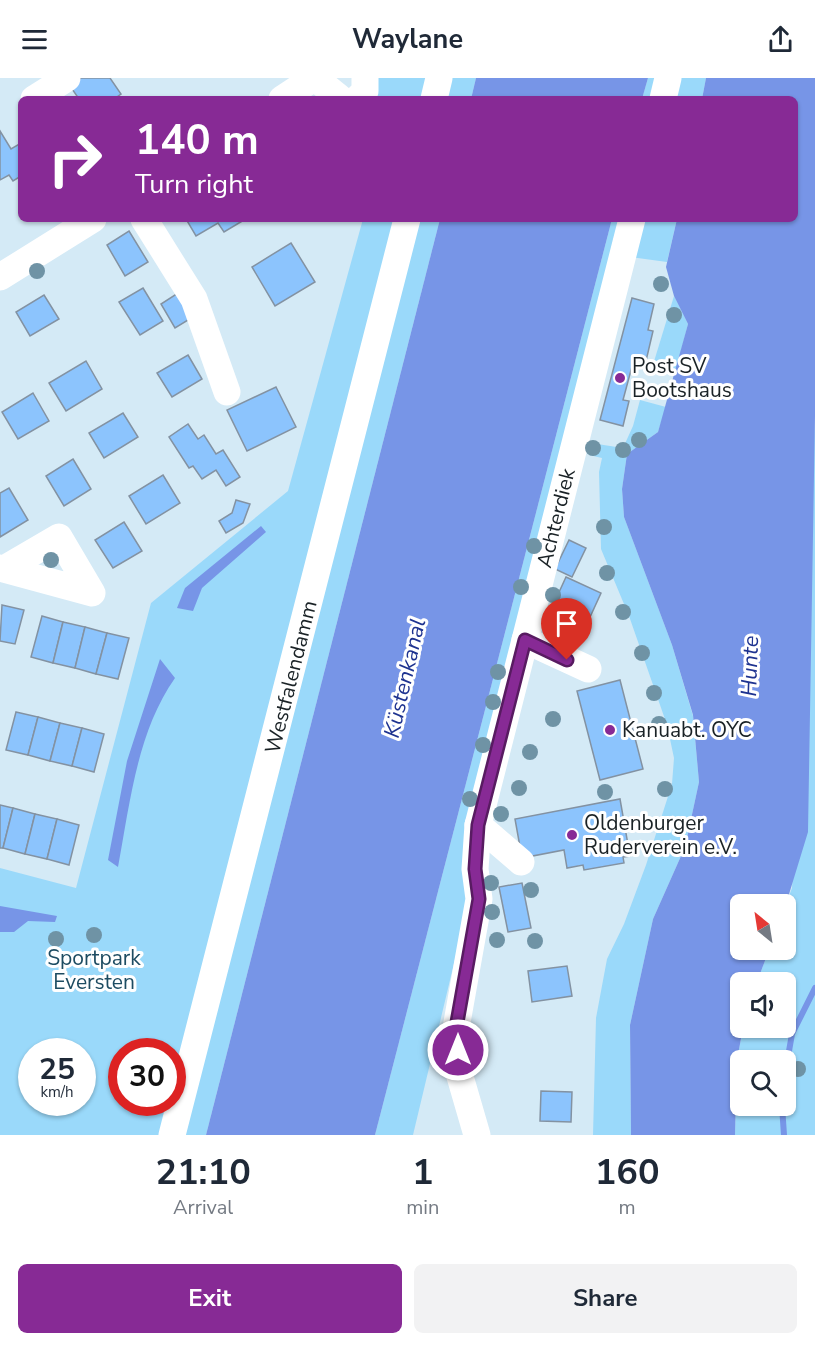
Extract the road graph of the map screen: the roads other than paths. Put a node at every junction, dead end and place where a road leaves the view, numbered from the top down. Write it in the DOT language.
graph roads {
  1 [pos="67,78"];
  2 [pos="315,78"];
  3 [pos="364,78"];
  4 [pos="439,78"];
  5 [pos="668,78"];
  6 [pos="39,96"];
  7 [pos="287,96"];
  8 [pos="337,96"];
  9 [pos="360,96"];
  10 [pos="435,96"];
  11 [pos="664,96"];
  12 [pos="88,222"];
  13 [pos="146,222"];
  14 [pos="406,222"];
  15 [pos="631,222"];
  16 [pos="0,277"];
  17 [pos="227,392"];
  18 [pos="525,640"];
  19 [pos="588,669"];
  20 [pos="478,825"];
  21 [pos="521,862"];
  22 [pos="172,1135"];
  23 [pos="477,1135"];
  1 -- 6 [label="street"];
  2 -- 7 [label="street"];
  2 -- 8 [label="street"];
  3 -- 9 [label="street"];
  4 -- 10 [label="street"];
  5 -- 11 [label="street"];
  12 -- 16 [label="street"];
  13 -- 17 [label="street"];
  14 -- 22 [label="street, Westfalendamm"];
  15 -- 18 [label="street, Achterdiek"];
  18 -- 19 [label="street"];
  18 -- 20 [label="street, Achterdiek"];
  20 -- 21 [label="street"];
  20 -- 23 [label="street, Achterdiek"];
}
